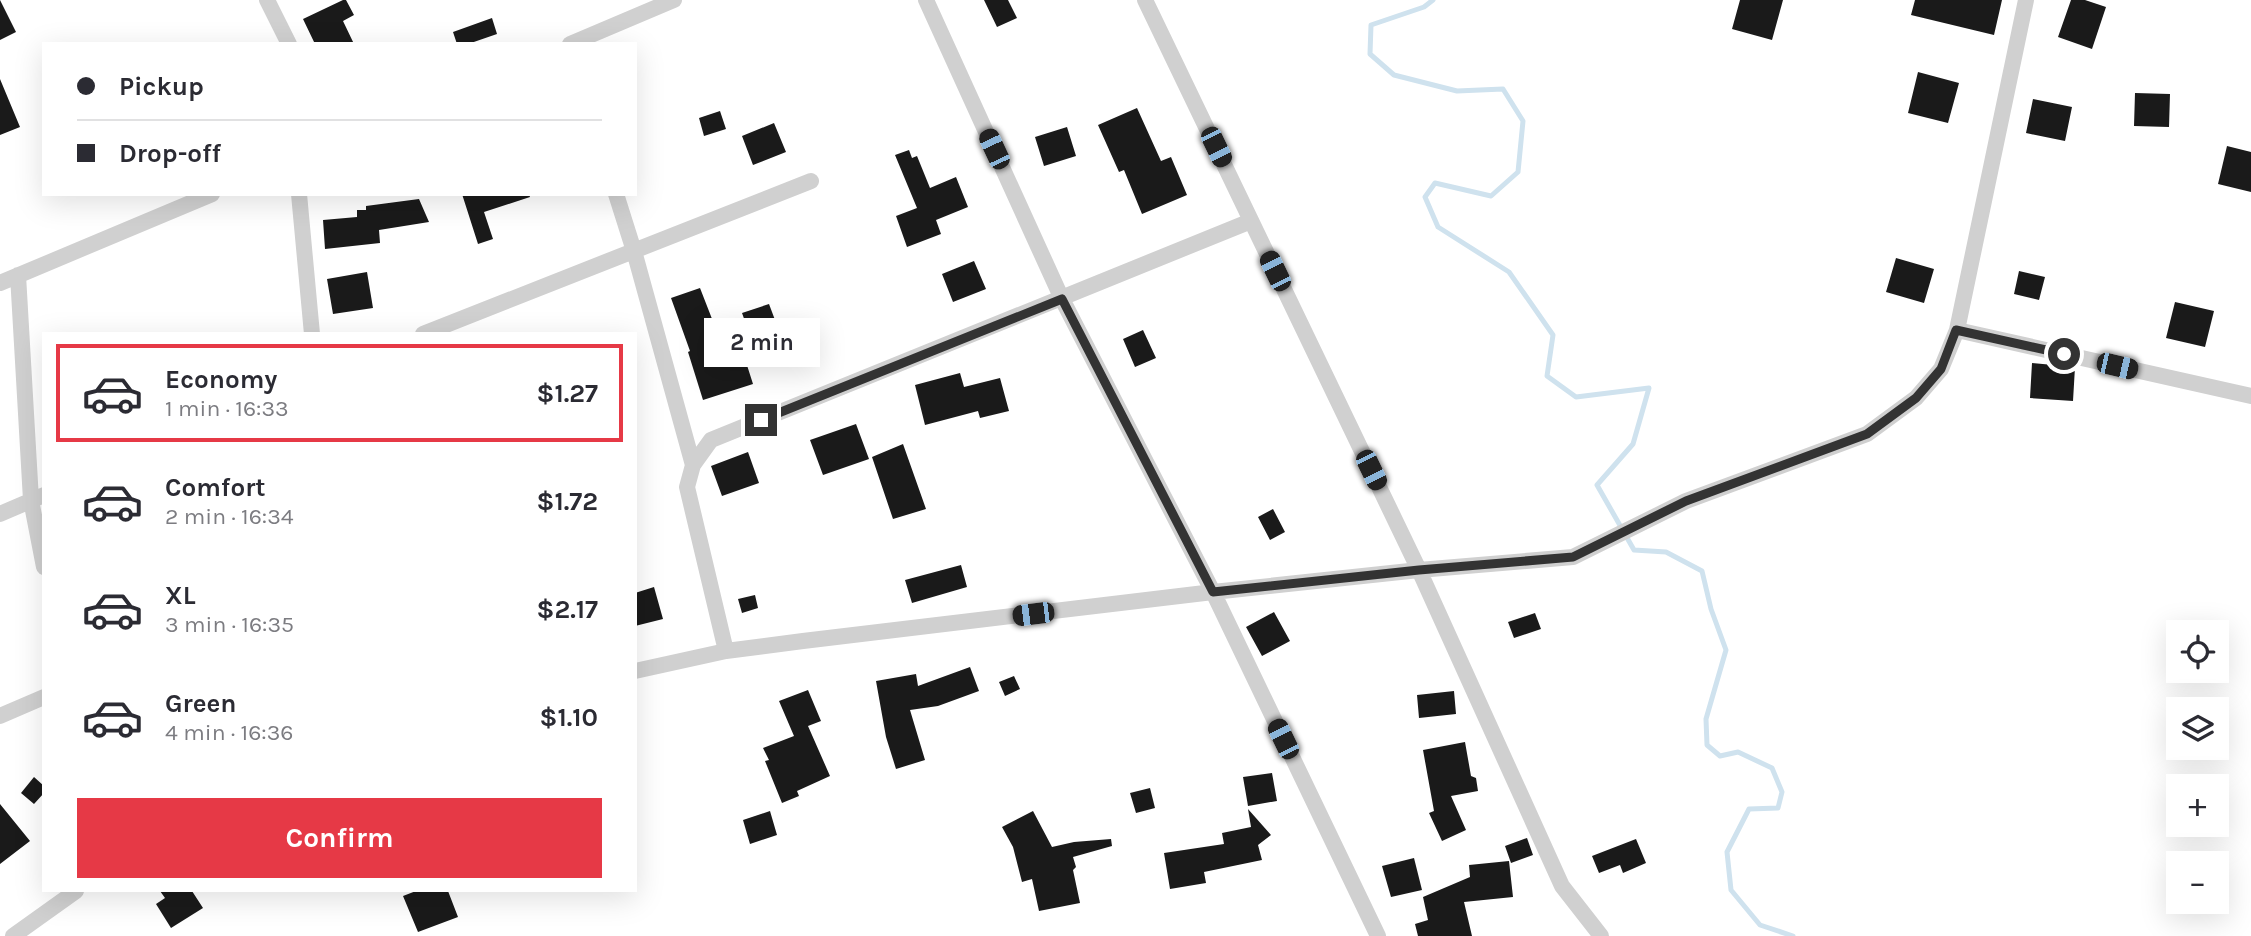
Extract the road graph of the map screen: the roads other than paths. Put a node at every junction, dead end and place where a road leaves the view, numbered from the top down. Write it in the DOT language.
graph roads {
  1 [pos="268,0"];
  2 [pos="674,0"];
  3 [pos="926,0"];
  4 [pos="1145,0"];
  5 [pos="2026,0"];
  6 [pos="288,42"];
  7 [pos="575,42"];
  8 [pos="811,181"];
  9 [pos="207,196"];
  10 [pos="299,196"];
  11 [pos="617,196"];
  12 [pos="1251,221"];
  13 [pos="634,251"];
  14 [pos="18,275"];
  15 [pos="0,283"];
  16 [pos="1062,299"];
  17 [pos="1956,330"];
  18 [pos="312,332"];
  19 [pos="428,332"];
  20 [pos="2251,396"];
  21 [pos="693,465"];
  22 [pos="38,498"];
  23 [pos="0,514"];
  24 [pos="42,544"];
  25 [pos="1419,570"];
  26 [pos="1213,592"];
  27 [pos="726,651"];
  28 [pos="637,671"];
  29 [pos="42,698"];
  30 [pos="0,716"];
  31 [pos="75,892"];
  32 [pos="13,936"];
  33 [pos="1378,936"];
  34 [pos="1601,936"];
  1 -- 6 [label="street"];
  2 -- 7 [label="street"];
  3 -- 16 [label="street"];
  4 -- 12 [label="street"];
  5 -- 17 [label="street"];
  8 -- 13 [label="street"];
  9 -- 14 [label="street"];
  10 -- 18 [label="street"];
  11 -- 13 [label="street"];
  12 -- 16 [label="street"];
  12 -- 25 [label="street"];
  13 -- 19 [label="street"];
  13 -- 21 [label="street"];
  14 -- 15 [label="street"];
  14 -- 22 [label="street"];
  16 -- 21 [label="street"];
  16 -- 26 [label="street"];
  17 -- 20 [label="street"];
  17 -- 25 [label="street"];
  21 -- 27 [label="street"];
  22 -- 23 [label="street"];
  22 -- 24 [label="street"];
  25 -- 26 [label="street"];
  25 -- 34 [label="street"];
  26 -- 27 [label="street"];
  26 -- 33 [label="street"];
  27 -- 28 [label="street"];
  29 -- 30 [label="street"];
  31 -- 32 [label="street"];
}
